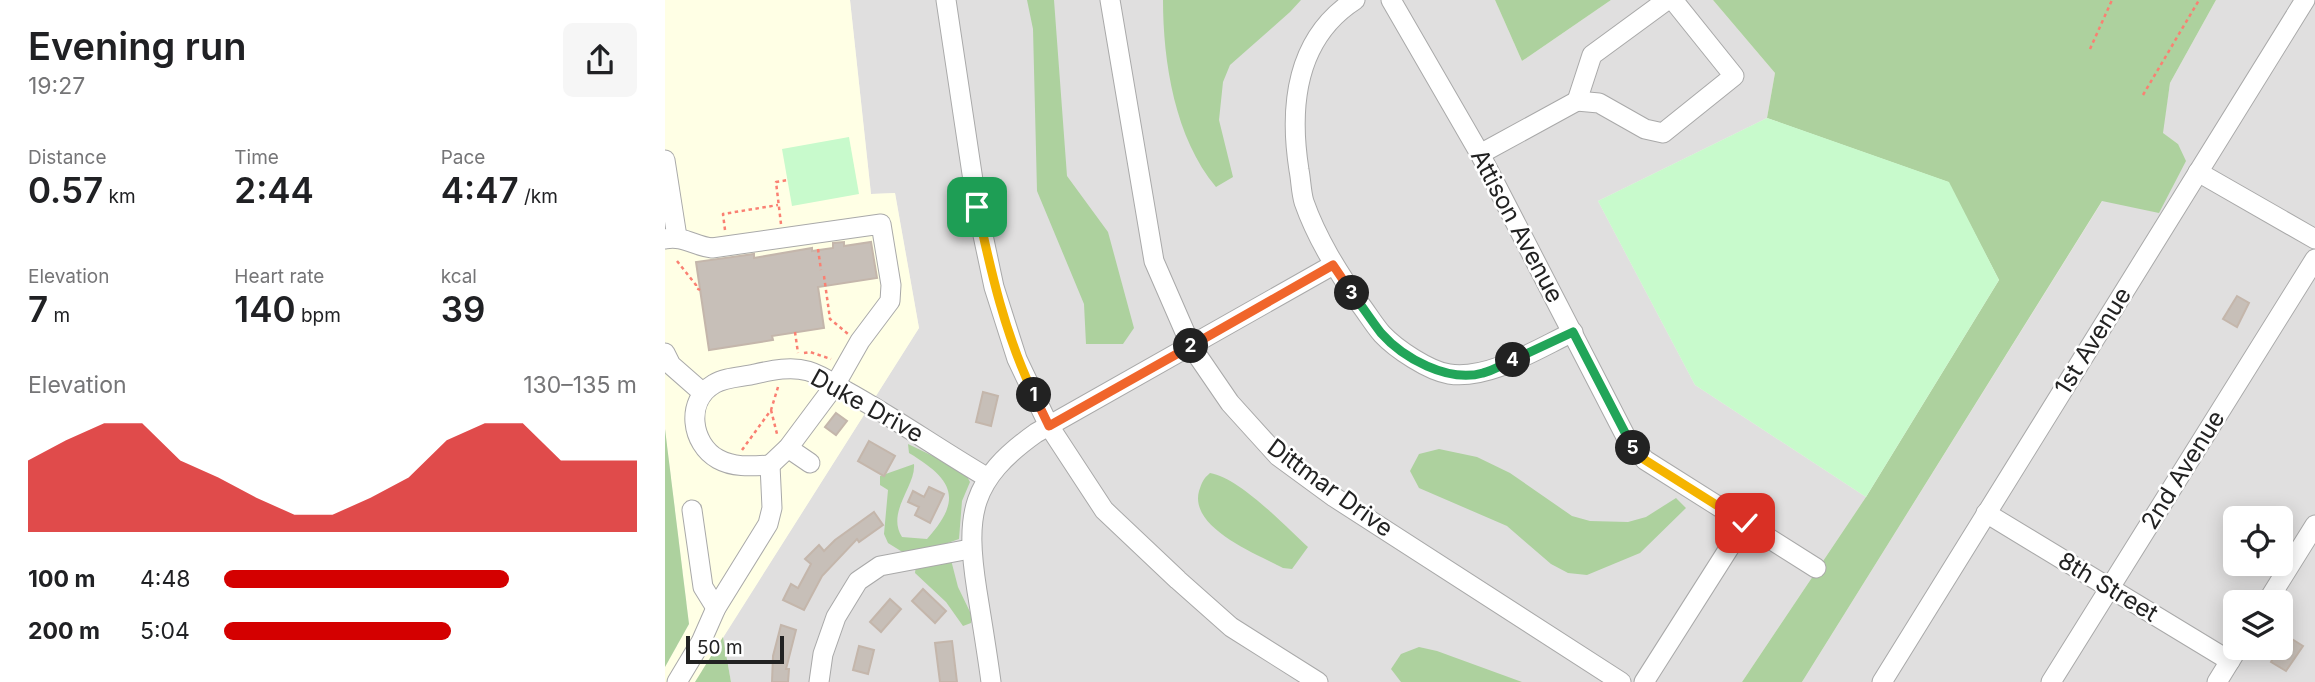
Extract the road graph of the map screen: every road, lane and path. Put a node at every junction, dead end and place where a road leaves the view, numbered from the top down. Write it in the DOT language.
graph roads {
  1 [pos="946,0"];
  2 [pos="1110,0"];
  3 [pos="1355,0"];
  4 [pos="1391,0"];
  5 [pos="1667,0"];
  6 [pos="1673,0"];
  7 [pos="2112,0"];
  8 [pos="2199,0"];
  9 [pos="2305,0"];
  10 [pos="2311,0"];
  11 [pos="2315,3"];
  12 [pos="2089,49"];
  13 [pos="2143,96"];
  14 [pos="1577,101"];
  15 [pos="1479,154"];
  16 [pos="665,160"];
  17 [pos="2198,172"];
  18 [pos="788,180"];
  19 [pos="778,205"];
  20 [pos="782,234"];
  21 [pos="671,238"];
  22 [pos="2315,239"];
  23 [pos="817,240"];
  24 [pos="727,247"];
  25 [pos="2315,258"];
  26 [pos="677,261"];
  27 [pos="1333,265"];
  28 [pos="821,270"];
  29 [pos="824,276"];
  30 [pos="700,290"];
  31 [pos="795,332"];
  32 [pos="1573,332"];
  33 [pos="843,343"];
  34 [pos="1191,346"];
  35 [pos="837,351"];
  36 [pos="665,353"];
  37 [pos="793,354"];
  38 [pos="798,354"];
  39 [pos="781,377"];
  40 [pos="835,385"];
  41 [pos="703,393"];
  42 [pos="771,410"];
  43 [pos="1049,426"];
  44 [pos="784,446"];
  45 [pos="738,456"];
  46 [pos="810,463"];
  47 [pos="770,465"];
  48 [pos="988,478"];
  49 [pos="692,510"];
  50 [pos="1986,513"];
  51 [pos="1745,523"];
  52 [pos="2315,525"];
  53 [pos="970,549"];
  54 [pos="1816,568"];
  55 [pos="2110,587"];
  56 [pos="2274,590"];
  57 [pos="716,608"];
  58 [pos="2223,648"];
  59 [pos="2230,660"];
  60 [pos="677,682"];
  61 [pos="819,682"];
  62 [pos="991,682"];
  63 [pos="1318,682"];
  64 [pos="1621,682"];
  65 [pos="1644,682"];
  66 [pos="1882,682"];
  67 [pos="2051,682"];
  68 [pos="2217,682"];
  1 -- 43 [label="street"];
  2 -- 34 [label="street, Dittmar Drive"];
  3 -- 27 [label="street"];
  4 -- 15 [label="street, Attison Avenue"];
  5 -- 14 [label="street"];
  6 -- 14 [label="street"];
  7 -- 12 [label="path"];
  8 -- 13 [label="path"];
  9 -- 17 [label="street, 1st Avenue"];
  10 -- 11 [label="street"];
  14 -- 15 [label="street"];
  15 -- 32 [label="street, Attison Avenue"];
  16 -- 21 [label="street"];
  17 -- 22 [label="street"];
  17 -- 50 [label="street, 1st Avenue"];
  18 -- 19 [label="path"];
  19 -- 20 [label="path"];
  19 -- 24 [label="path"];
  21 -- 24 [label="street"];
  23 -- 28 [label="path"];
  24 -- 40 [label="street"];
  25 -- 55 [label="street, 2nd Avenue"];
  26 -- 30 [label="path"];
  27 -- 32 [label="street"];
  27 -- 34 [label="street"];
  29 -- 33 [label="path"];
  31 -- 38 [label="path"];
  32 -- 51 [label="street, Attison Avenue"];
  34 -- 43 [label="street"];
  34 -- 64 [label="street, Dittmar Drive"];
  35 -- 38 [label="path"];
  36 -- 41 [label="street"];
  37 -- 38 [label="path"];
  39 -- 42 [label="path"];
  40 -- 41 [label="street, Duke Drive"];
  40 -- 44 [label="street"];
  40 -- 48 [label="street, Duke Drive"];
  41 -- 47 [label="street"];
  42 -- 44 [label="path"];
  42 -- 45 [label="path"];
  43 -- 48 [label="street"];
  43 -- 63 [label="street"];
  44 -- 46 [label="street"];
  44 -- 47 [label="street"];
  47 -- 57 [label="street"];
  48 -- 53 [label="street"];
  49 -- 57 [label="street"];
  50 -- 55 [label="street, 8th Street"];
  50 -- 66 [label="street, 1st Avenue"];
  51 -- 54 [label="street, Attison Avenue"];
  51 -- 65 [label="street"];
  52 -- 56 [label="street"];
  53 -- 61 [label="street"];
  53 -- 62 [label="street"];
  55 -- 58 [label="street, 8th Street"];
  55 -- 67 [label="street, 2nd Avenue"];
  57 -- 60 [label="street"];
  59 -- 68 [label="street"];
}
